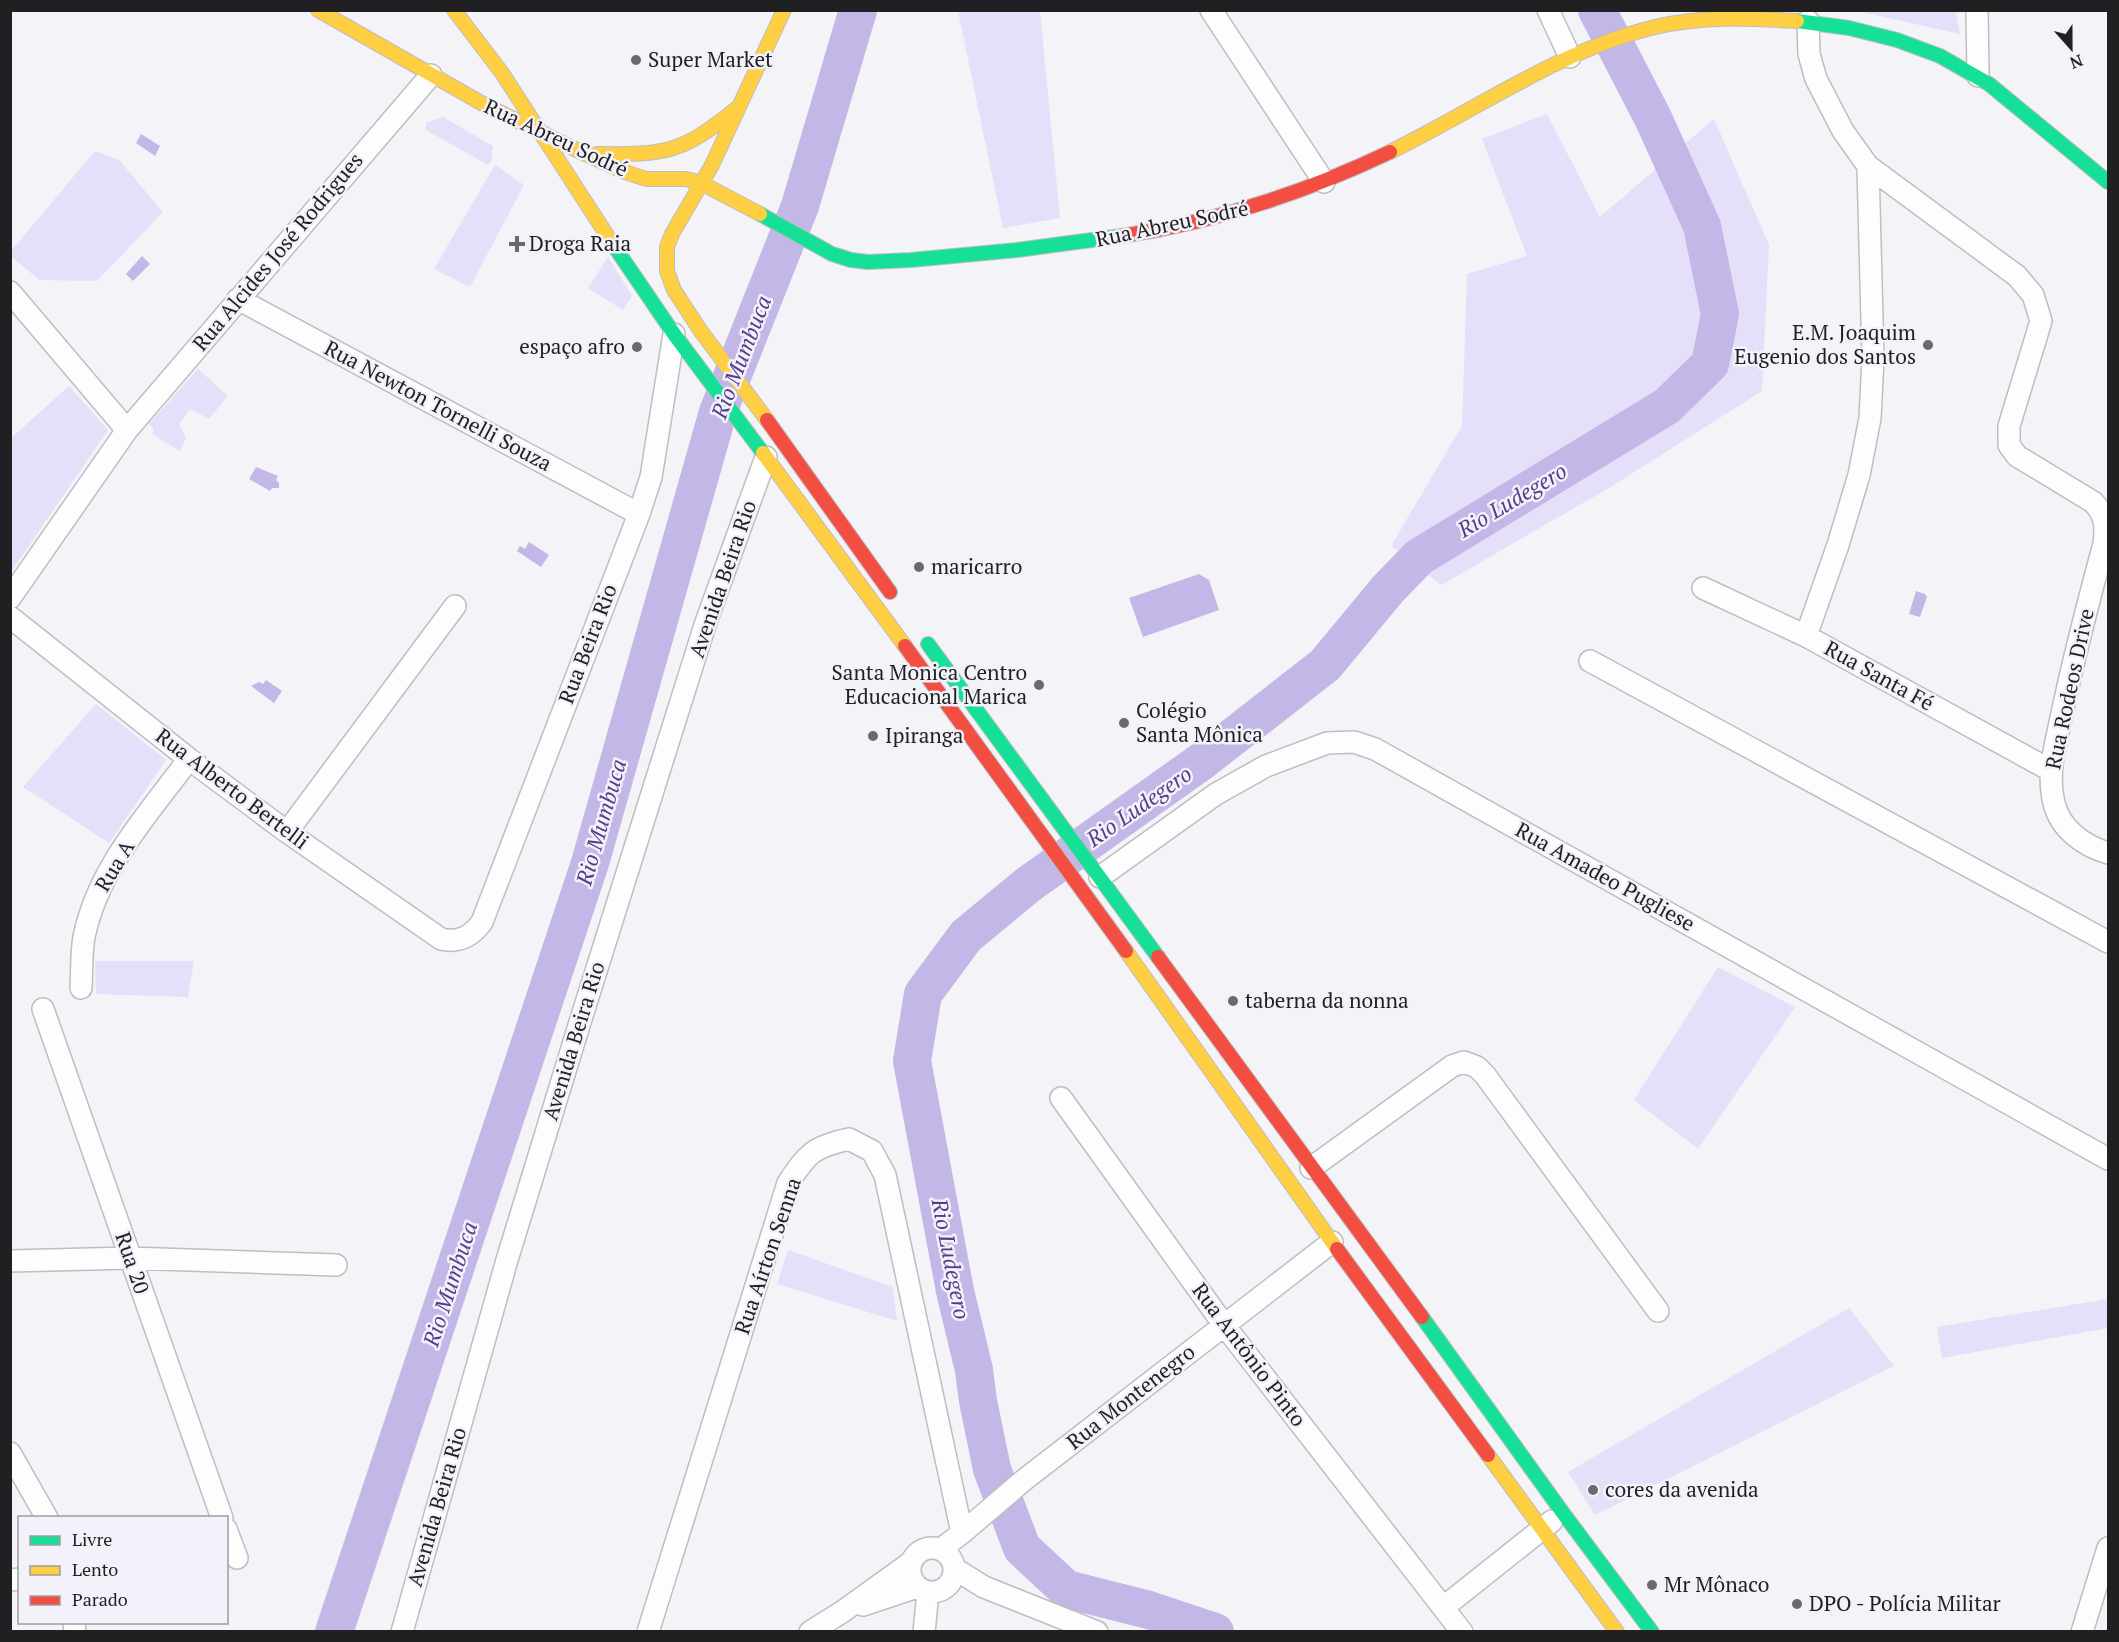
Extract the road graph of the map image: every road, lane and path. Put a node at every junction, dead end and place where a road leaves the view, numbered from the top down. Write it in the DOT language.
graph roads {
  1 [pos="318,10"];
  2 [pos="454,10"];
  3 [pos="784,10"];
  4 [pos="1211,10"];
  5 [pos="1548,10"];
  6 [pos="1977,10"];
  7 [pos="1808,21"];
  8 [pos="1570,57"];
  9 [pos="431,75"];
  10 [pos="1978,76"];
  11 [pos="740,106"];
  12 [pos="540,132"];
  13 [pos="583,153"];
  14 [pos="1868,166"];
  15 [pos="1323,182"];
  16 [pos="2109,182"];
  17 [pos="701,183"];
  18 [pos="10,292"];
  19 [pos="238,299"];
  20 [pos="674,334"];
  21 [pos="127,430"];
  22 [pos="766,457"];
  23 [pos="639,514"];
  24 [pos="1703,588"];
  25 [pos="10,598"];
  26 [pos="899,605"];
  27 [pos="455,606"];
  28 [pos="10,617"];
  29 [pos="920,633"];
  30 [pos="1806,636"];
  31 [pos="1590,661"];
  32 [pos="189,759"];
  33 [pos="2050,770"];
  34 [pos="287,832"];
  35 [pos="2109,853"];
  36 [pos="1096,872"];
  37 [pos="463,939"];
  38 [pos="2109,942"];
  39 [pos="81,988"];
  40 [pos="42,1009"];
  41 [pos="1061,1098"];
  42 [pos="2109,1159"];
  43 [pos="1311,1168"];
  44 [pos="1332,1242"];
  45 [pos="130,1258"];
  46 [pos="10,1261"];
  47 [pos="336,1265"];
  48 [pos="1658,1311"];
  49 [pos="1224,1325"];
  50 [pos="10,1453"];
  51 [pos="1563,1513"];
  52 [pos="46,1516"];
  53 [pos="221,1516"];
  54 [pos="1542,1529"];
  55 [pos="962,1533"];
  56 [pos="228,1534"];
  57 [pos="2109,1548"];
  58 [pos="237,1558"];
  59 [pos="910,1563"];
  60 [pos="949,1564"];
  61 [pos="922,1589"];
  62 [pos="1444,1607"];
  63 [pos="842,1612"];
  64 [pos="402,1632"];
  65 [pos="648,1632"];
  66 [pos="810,1632"];
  67 [pos="924,1632"];
  68 [pos="1097,1632"];
  69 [pos="1462,1632"];
  70 [pos="1617,1632"];
  71 [pos="1652,1632"];
  72 [pos="2082,1632"];
  1 -- 9 [label="main road, Rua Abreu Sodré"];
  2 -- 12 [label="main road"];
  3 -- 11 [label="main road"];
  4 -- 15 [label="street"];
  5 -- 8 [label="street"];
  6 -- 10 [label="street"];
  7 -- 8 [label="main road, Rua Abreu Sodré"];
  7 -- 10 [label="main road, Rua Abreu Sodré"];
  7 -- 14 [label="street"];
  8 -- 15 [label="main road, Rua Abreu Sodré"];
  9 -- 12 [label="main road, Rua Abreu Sodré"];
  9 -- 19 [label="street, Rua Alcides José Rodrigues"];
  10 -- 16 [label="main road, Rua Abreu Sodré"];
  11 -- 13 [label="main road"];
  11 -- 17 [label="main road"];
  12 -- 13 [label="main road, Rua Abreu Sodré"];
  12 -- 20 [label="main road"];
  13 -- 17 [label="main road, Rua Abreu Sodré"];
  14 -- 30 [label="street"];
  14 -- 33 [label="street, Rua Rodeos Drive"];
  15 -- 17 [label="main road, Rua Abreu Sodré"];
  17 -- 26 [label="main road"];
  18 -- 21 [label="street"];
  19 -- 21 [label="street, Rua Alcides José Rodrigues"];
  19 -- 23 [label="street, Rua Newton Tornelli Souza"];
  20 -- 22 [label="main road"];
  20 -- 23 [label="street, Rua Beira Rio"];
  21 -- 25 [label="street, Rua Alcides José Rodrigues"];
  22 -- 44 [label="main road"];
  22 -- 64 [label="street, Avenida Beira Rio"];
  23 -- 37 [label="street, Rua Beira Rio"];
  24 -- 30 [label="street, Rua Santa Fé"];
  27 -- 34 [label="street"];
  28 -- 32 [label="street, Rua Alberto Bertelli"];
  29 -- 36 [label="main road"];
  30 -- 33 [label="street, Rua Santa Fé"];
  31 -- 38 [label="street"];
  32 -- 34 [label="street, Rua Alberto Bertelli"];
  32 -- 39 [label="street, Rua A"];
  33 -- 35 [label="street, Rua Rodeos Drive"];
  34 -- 37 [label="street, Rua Alberto Bertelli"];
  36 -- 42 [label="street, Rua Amadeo Pugliese"];
  36 -- 43 [label="main road"];
  40 -- 45 [label="street, Rua 20"];
  41 -- 49 [label="street, Rua Antônio Pinto"];
  43 -- 48 [label="street"];
  43 -- 51 [label="main road"];
  44 -- 49 [label="street, Rua Montenegro"];
  44 -- 54 [label="main road"];
  45 -- 46 [label="street"];
  45 -- 47 [label="street"];
  45 -- 53 [label="street, Rua 20"];
  49 -- 55 [label="street, Rua Montenegro"];
  49 -- 62 [label="street, Rua Antônio Pinto"];
  50 -- 52 [label="street"];
  51 -- 54 [label="street"];
  51 -- 71 [label="main road"];
  54 -- 62 [label="street"];
  54 -- 70 [label="main road"];
  55 -- 60 [label="street, Rua Montenegro"];
  55 -- 65 [label="street, Rua Aírton Senna"];
  56 -- 58 [label="street"];
  57 -- 72 [label="street"];
  59 -- 60 [label="street"];
  59 -- 61 [label="street"];
  59 -- 63 [label="street"];
  60 -- 61 [label="street"];
  60 -- 68 [label="street"];
  61 -- 63 [label="street"];
  61 -- 67 [label="street"];
  62 -- 69 [label="street, Rua Antônio Pinto"];
  63 -- 66 [label="street"];
}
